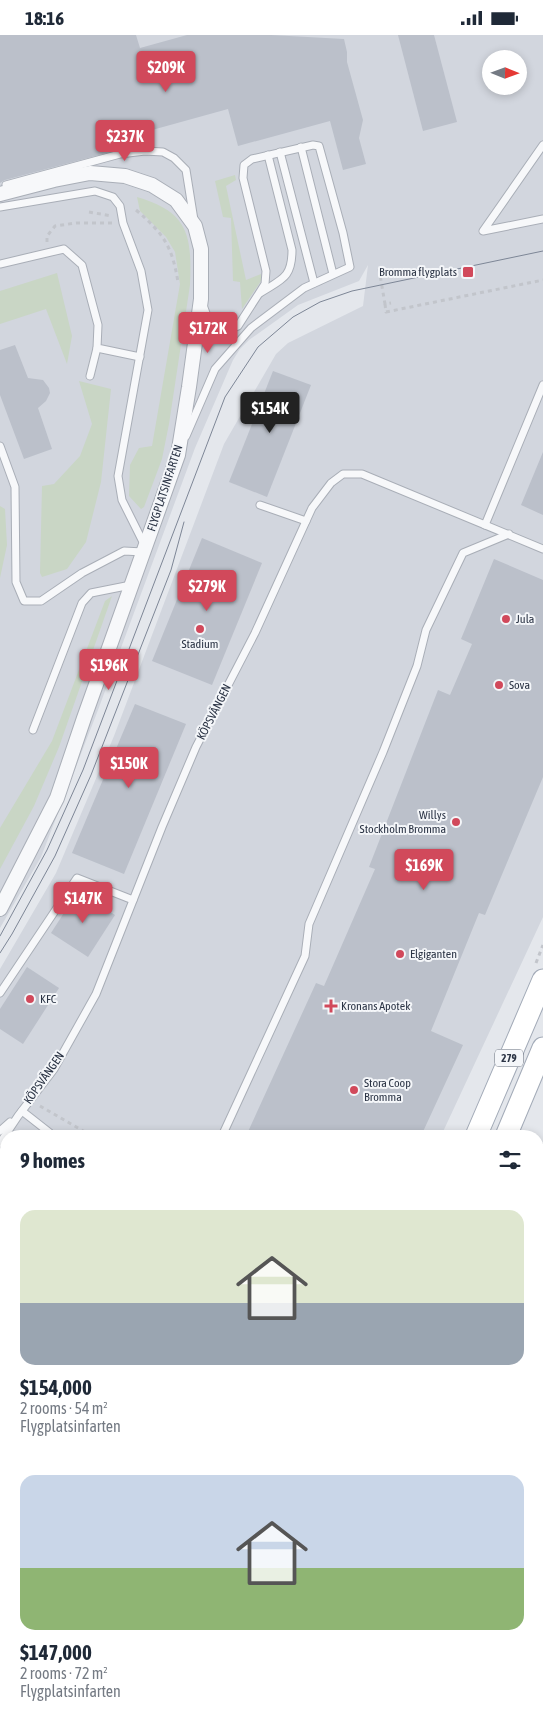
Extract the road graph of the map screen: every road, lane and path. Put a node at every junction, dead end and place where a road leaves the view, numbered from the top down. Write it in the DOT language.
graph roads {
  1 [pos="543,145"];
  2 [pos="301,147"];
  3 [pos="280,152"];
  4 [pos="268,155"];
  5 [pos="0,187"];
  6 [pos="0,194"];
  7 [pos="0,207"];
  8 [pos="136,210"];
  9 [pos="89,212"];
  10 [pos="109,215"];
  11 [pos="543,219"];
  12 [pos="115,223"];
  13 [pos="195,225"];
  14 [pos="48,253"];
  15 [pos="0,264"];
  16 [pos="379,269"];
  17 [pos="333,274"];
  18 [pos="543,280"];
  19 [pos="178,282"];
  20 [pos="314,283"];
  21 [pos="258,295"];
  22 [pos="200,299"];
  23 [pos="391,303"];
  24 [pos="385,304"];
  25 [pos="97,348"];
  26 [pos="140,357"];
  27 [pos="90,376"];
  28 [pos="543,385"];
  29 [pos="0,446"];
  30 [pos="178,455"];
  31 [pos="260,505"];
  32 [pos="306,521"];
  33 [pos="485,525"];
  34 [pos="509,534"];
  35 [pos="144,549"];
  36 [pos="543,549"];
  37 [pos="131,585"];
  38 [pos="33,730"];
  39 [pos="133,900"];
  40 [pos="0,909"];
  41 [pos="543,980"];
  42 [pos="0,993"];
  43 [pos="543,1047"];
  44 [pos="20,1113"];
  45 [pos="1,1130"];
  46 [pos="9,1130"];
  47 [pos="46,1130"];
  48 [pos="225,1130"];
  49 [pos="479,1130"];
  50 [pos="508,1130"];
  1 -- 11 [label="lane"];
  2 -- 3 [label="lane"];
  2 -- 17 [label="lane"];
  2 -- 17 [label="lane"];
  3 -- 4 [label="lane"];
  3 -- 20 [label="lane"];
  4 -- 21 [label="lane"];
  4 -- 21 [label="lane"];
  5 -- 13 [label="lane"];
  6 -- 13 [label="street, FLYGPLATSINFARTEN"];
  7 -- 26 [label="lane"];
  8 -- 19 [label="path"];
  9 -- 10 [label="path"];
  12 -- 14 [label="path"];
  13 -- 22 [label="street, FLYGPLATSINFARTEN"];
  14 -- 15 [label="lane"];
  14 -- 25 [label="lane"];
  16 -- 24 [label="path"];
  17 -- 20 [label="lane"];
  18 -- 24 [label="path"];
  20 -- 30 [label="lane"];
  21 -- 22 [label="lane"];
  22 -- 30 [label="street, FLYGPLATSINFARTEN"];
  23 -- 24 [label="path"];
  25 -- 26 [label="lane"];
  25 -- 27 [label="lane"];
  26 -- 35 [label="lane"];
  28 -- 33 [label="lane"];
  29 -- 35 [label="lane"];
  30 -- 35 [label="street, FLYGPLATSINFARTEN"];
  31 -- 32 [label="lane"];
  32 -- 33 [label="lane, KÖPSVÄNGEN"];
  32 -- 39 [label="lane, KÖPSVÄNGEN"];
  33 -- 34 [label="lane, KÖPSVÄNGEN"];
  34 -- 36 [label="lane, KÖPSVÄNGEN"];
  34 -- 48 [label="lane"];
  35 -- 37 [label="street, FLYGPLATSINFARTEN"];
  37 -- 38 [label="lane"];
  37 -- 40 [label="street, FLYGPLATSINFARTEN"];
  39 -- 42 [label="lane"];
  39 -- 44 [label="lane, KÖPSVÄNGEN"];
  41 -- 49 [label="main road, 279"];
  43 -- 50 [label="main road, 279"];
  44 -- 45 [label="lane, KÖPSVÄNGEN"];
  44 -- 46 [label="lane, KÖPSVÄNGEN"];
  44 -- 47 [label="lane"];
}
